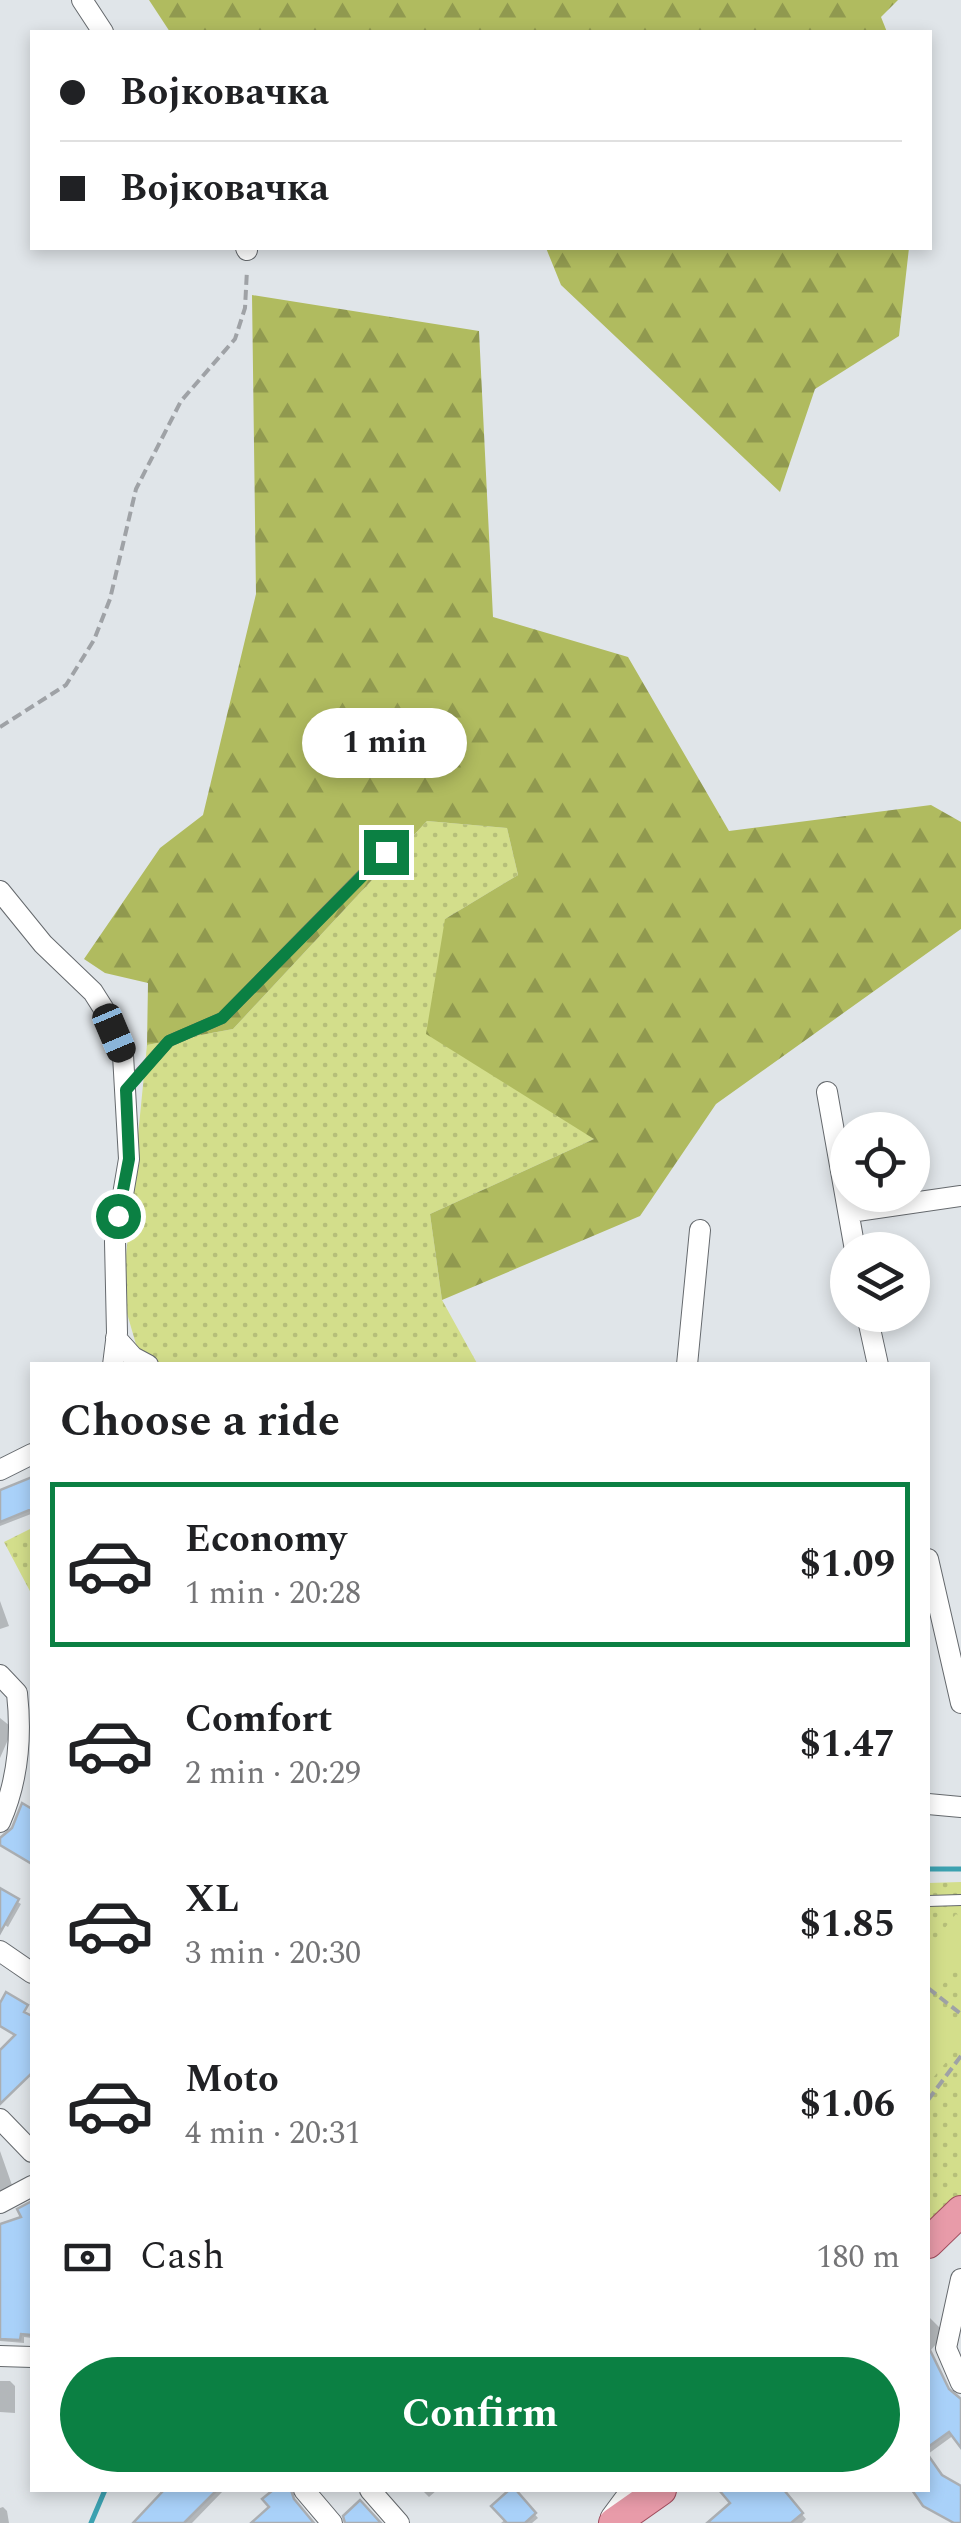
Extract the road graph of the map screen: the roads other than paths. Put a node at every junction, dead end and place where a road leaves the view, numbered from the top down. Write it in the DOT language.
graph roads {
  1 [pos="82,0"];
  2 [pos="102,30"];
  3 [pos="386,852"];
  4 [pos="0,891"];
  5 [pos="126,1090"];
  6 [pos="827,1092"];
  7 [pos="831,1112"];
  8 [pos="961,1196"];
  9 [pos="930,1200"];
  10 [pos="850,1212"];
  11 [pos="700,1230"];
  12 [pos="853,1232"];
  13 [pos="871,1332"];
  14 [pos="116,1338"];
  15 [pos="113,1362"];
  16 [pos="142,1362"];
  17 [pos="686,1362"];
  18 [pos="877,1362"];
  19 [pos="30,1455"];
  20 [pos="0,1470"];
  21 [pos="930,1568"];
  22 [pos="0,1676"];
  23 [pos="961,1703"];
  24 [pos="930,1804"];
  25 [pos="961,1806"];
  26 [pos="0,1822"];
  27 [pos="961,1900"];
  28 [pos="930,1902"];
  29 [pos="0,1951"];
  30 [pos="30,1972"];
  31 [pos="0,2119"];
  32 [pos="30,2150"];
  33 [pos="30,2187"];
  34 [pos="0,2203"];
  35 [pos="961,2211"];
  36 [pos="930,2241"];
  37 [pos="961,2279"];
  38 [pos="0,2356"];
  39 [pos="30,2357"];
  40 [pos="961,2383"];
  41 [pos="306,2492"];
  42 [pos="372,2492"];
  43 [pos="630,2492"];
  44 [pos="657,2492"];
  45 [pos="332,2523"];
  46 [pos="399,2523"];
  47 [pos="611,2523"];
  1 -- 2 [label="street"];
  3 -- 5 [label="lane"];
  4 -- 5 [label="street"];
  5 -- 14 [label="street"];
  6 -- 7 [label="street"];
  8 -- 9 [label="street"];
  10 -- 12 [label="street"];
  11 -- 17 [label="street"];
  13 -- 18 [label="street"];
  14 -- 15 [label="street"];
  14 -- 16 [label="street"];
  19 -- 20 [label="street"];
  21 -- 23 [label="street"];
  22 -- 26 [label="street"];
  24 -- 25 [label="street"];
  27 -- 28 [label="lane"];
  29 -- 30 [label="street"];
  31 -- 32 [label="street"];
  33 -- 34 [label="street"];
  35 -- 36 [label="main road"];
  37 -- 40 [label="street"];
  38 -- 39 [label="street"];
  41 -- 45 [label="street"];
  42 -- 46 [label="street"];
  43 -- 47 [label="street"];
  44 -- 47 [label="main road"];
}
